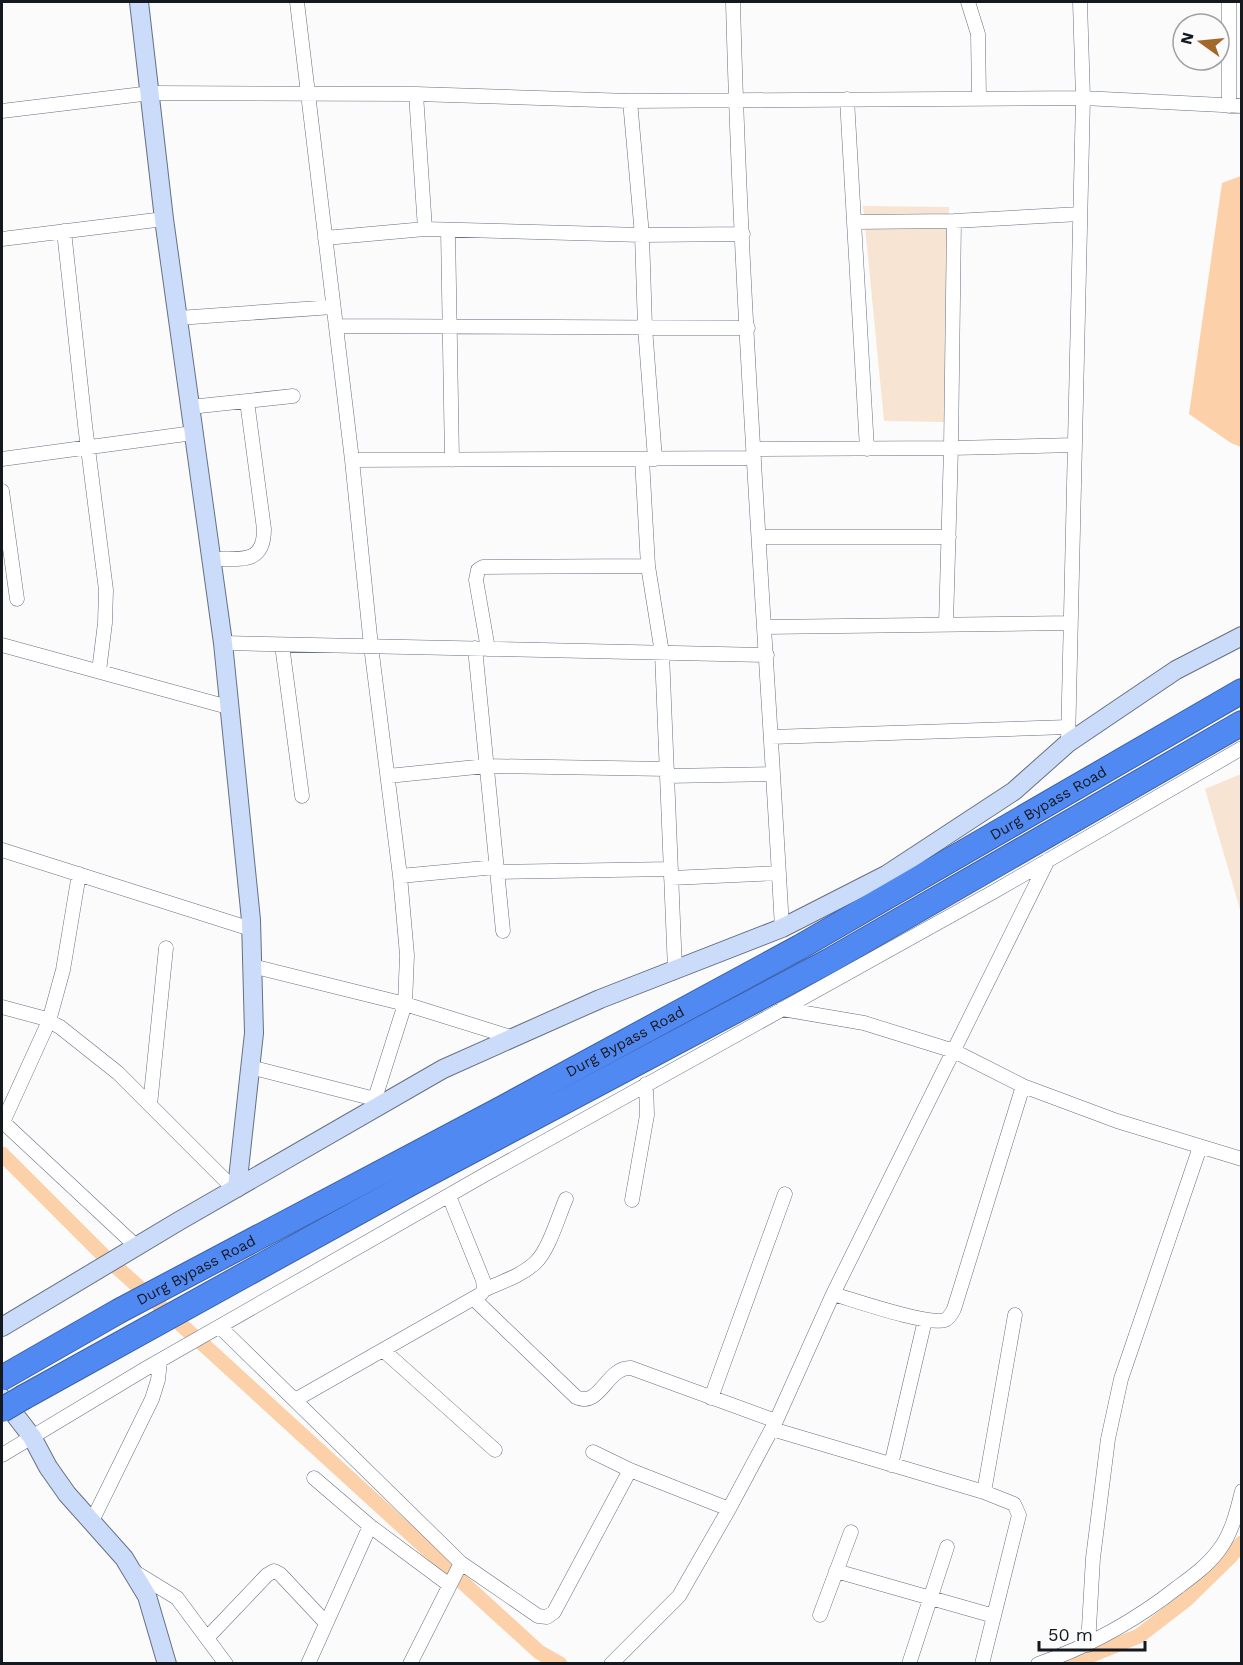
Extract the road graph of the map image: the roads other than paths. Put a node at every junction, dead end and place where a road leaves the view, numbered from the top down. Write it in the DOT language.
graph roads {
  1 [pos="139,2"];
  2 [pos="297,2"];
  3 [pos="733,2"];
  4 [pos="968,2"];
  5 [pos="1080,2"];
  6 [pos="1229,2"];
  7 [pos="151,93"];
  8 [pos="308,93"];
  9 [pos="416,94"];
  10 [pos="979,98"];
  11 [pos="1083,98"];
  12 [pos="736,99"];
  13 [pos="847,99"];
  14 [pos="630,101"];
  15 [pos="1235,106"];
  16 [pos="2,111"];
  17 [pos="1080,214"];
  18 [pos="164,219"];
  19 [pos="954,221"];
  20 [pos="854,222"];
  21 [pos="425,230"];
  22 [pos="448,230"];
  23 [pos="64,231"];
  24 [pos="743,234"];
  25 [pos="642,235"];
  26 [pos="325,238"];
  27 [pos="2,239"];
  28 [pos="333,307"];
  29 [pos="178,318"];
  30 [pos="336,326"];
  31 [pos="450,326"];
  32 [pos="645,327"];
  33 [pos="748,328"];
  34 [pos="293,396"];
  35 [pos="247,401"];
  36 [pos="190,407"];
  37 [pos="194,433"];
  38 [pos="1075,445"];
  39 [pos="88,448"];
  40 [pos="951,448"];
  41 [pos="867,449"];
  42 [pos="754,454"];
  43 [pos="2,459"];
  44 [pos="648,459"];
  45 [pos="351,460"];
  46 [pos="452,460"];
  47 [pos="2,491"];
  48 [pos="759,537"];
  49 [pos="949,537"];
  50 [pos="211,560"];
  51 [pos="7,564"];
  52 [pos="648,566"];
  53 [pos="17,599"];
  54 [pos="1070,623"];
  55 [pos="946,624"];
  56 [pos="765,627"];
  57 [pos="1242,636"];
  58 [pos="223,643"];
  59 [pos="2,645"];
  60 [pos="282,645"];
  61 [pos="371,646"];
  62 [pos="481,649"];
  63 [pos="662,652"];
  64 [pos="767,655"];
  65 [pos="99,671"];
  66 [pos="1242,691"];
  67 [pos="228,707"];
  68 [pos="1242,723"];
  69 [pos="1068,735"];
  70 [pos="771,737"];
  71 [pos="1242,748"];
  72 [pos="486,766"];
  73 [pos="667,773"];
  74 [pos="773,774"];
  75 [pos="388,776"];
  76 [pos="302,796"];
  77 [pos="2,850"];
  78 [pos="1048,860"];
  79 [pos="497,869"];
  80 [pos="671,873"];
  81 [pos="779,873"];
  82 [pos="79,874"];
  83 [pos="400,876"];
  84 [pos="782,928"];
  85 [pos="251,929"];
  86 [pos="503,931"];
  87 [pos="166,948"];
  88 [pos="252,966"];
  89 [pos="675,970"];
  90 [pos="405,1004"];
  91 [pos="2,1007"];
  92 [pos="782,1009"];
  93 [pos="49,1021"];
  94 [pos="514,1038"];
  95 [pos="954,1051"];
  96 [pos="250,1067"];
  97 [pos="646,1084"];
  98 [pos="1023,1086"];
  99 [pos="150,1105"];
  100 [pos="373,1105"];
  101 [pos="2,1122"];
  102 [pos="1200,1147"];
  103 [pos="1242,1159"];
  104 [pos="236,1188"];
  105 [pos="785,1194"];
  106 [pos="449,1196"];
  107 [pos="567,1199"];
  108 [pos="632,1200"];
  109 [pos="137,1247"];
  110 [pos="479,1294"];
  111 [pos="833,1294"];
  112 [pos="1015,1315"];
  113 [pos="925,1320"];
  114 [pos="2,1327"];
  115 [pos="220,1327"];
  116 [pos="383,1350"];
  117 [pos="160,1360"];
  118 [pos="6,1375"];
  119 [pos="13,1398"];
  120 [pos="711,1398"];
  121 [pos="295,1400"];
  122 [pos="2,1410"];
  123 [pos="774,1425"];
  124 [pos="32,1437"];
  125 [pos="495,1450"];
  126 [pos="594,1452"];
  127 [pos="2,1455"];
  128 [pos="891,1465"];
  129 [pos="630,1470"];
  130 [pos="314,1478"];
  131 [pos="1242,1491"];
  132 [pos="984,1492"];
  133 [pos="729,1509"];
  134 [pos="91,1523"];
  135 [pos="370,1527"];
  136 [pos="851,1532"];
  137 [pos="947,1547"];
  138 [pos="461,1563"];
  139 [pos="131,1570"];
  140 [pos="836,1571"];
  141 [pos="448,1584"];
  142 [pos="930,1598"];
  143 [pos="820,1615"];
  144 [pos="994,1616"];
  145 [pos="326,1623"];
  146 [pos="207,1638"];
  147 [pos="1088,1645"];
  148 [pos="166,1664"];
  149 [pos="226,1664"];
  150 [pos="308,1664"];
  151 [pos="410,1664"];
  152 [pos="611,1664"];
  153 [pos="909,1664"];
  154 [pos="982,1664"];
  155 [pos="1038,1664"];
  1 -- 7 [label="street"];
  2 -- 8 [label="street"];
  3 -- 12 [label="street"];
  4 -- 10 [label="street"];
  5 -- 11 [label="street"];
  6 -- 15 [label="street"];
  7 -- 8 [label="street"];
  7 -- 16 [label="street"];
  7 -- 18 [label="street"];
  8 -- 9 [label="street"];
  8 -- 26 [label="street"];
  9 -- 14 [label="street"];
  9 -- 21 [label="street"];
  10 -- 11 [label="street"];
  10 -- 13 [label="street"];
  11 -- 15 [label="street"];
  11 -- 17 [label="street"];
  12 -- 13 [label="street"];
  12 -- 14 [label="street"];
  12 -- 24 [label="street"];
  13 -- 20 [label="street"];
  14 -- 25 [label="street"];
  17 -- 19 [label="street"];
  17 -- 38 [label="street"];
  18 -- 23 [label="street"];
  18 -- 29 [label="street"];
  19 -- 20 [label="street"];
  19 -- 40 [label="street"];
  20 -- 41 [label="street"];
  21 -- 22 [label="street"];
  21 -- 26 [label="street"];
  22 -- 25 [label="street"];
  22 -- 31 [label="street"];
  23 -- 27 [label="street"];
  23 -- 39 [label="street"];
  24 -- 25 [label="street"];
  24 -- 33 [label="street"];
  25 -- 32 [label="street"];
  26 -- 28 [label="street"];
  28 -- 29 [label="street"];
  28 -- 30 [label="street"];
  29 -- 36 [label="street"];
  30 -- 31 [label="street"];
  30 -- 45 [label="street"];
  31 -- 32 [label="street"];
  31 -- 46 [label="street"];
  32 -- 33 [label="street"];
  32 -- 44 [label="street"];
  33 -- 42 [label="street"];
  34 -- 35 [label="street"];
  35 -- 36 [label="street"];
  35 -- 50 [label="street"];
  36 -- 37 [label="street"];
  37 -- 39 [label="street"];
  37 -- 50 [label="street"];
  38 -- 40 [label="street"];
  38 -- 54 [label="street"];
  39 -- 43 [label="street"];
  39 -- 65 [label="street"];
  40 -- 41 [label="street"];
  40 -- 49 [label="street"];
  41 -- 42 [label="street"];
  42 -- 44 [label="street"];
  42 -- 48 [label="street"];
  44 -- 46 [label="street"];
  44 -- 52 [label="street"];
  45 -- 46 [label="street"];
  45 -- 61 [label="street"];
  47 -- 51 [label="street"];
  48 -- 49 [label="street"];
  48 -- 56 [label="street"];
  49 -- 55 [label="street"];
  50 -- 58 [label="street"];
  51 -- 53 [label="street"];
  52 -- 62 [label="street"];
  52 -- 63 [label="street"];
  54 -- 55 [label="street"];
  54 -- 69 [label="street"];
  55 -- 56 [label="street"];
  56 -- 64 [label="street"];
  57 -- 69 [label="street"];
  58 -- 60 [label="street"];
  58 -- 67 [label="street"];
  59 -- 65 [label="street"];
  60 -- 61 [label="street"];
  60 -- 76 [label="street"];
  61 -- 62 [label="street"];
  61 -- 75 [label="street"];
  62 -- 63 [label="street"];
  62 -- 72 [label="street"];
  63 -- 64 [label="street"];
  63 -- 73 [label="street"];
  64 -- 70 [label="street"];
  65 -- 67 [label="street"];
  66 -- 118 [label="highway, Durg Bypass Road"];
  67 -- 85 [label="street"];
  68 -- 119 [label="highway, Durg Bypass Road"];
  69 -- 70 [label="street"];
  69 -- 84 [label="street"];
  70 -- 74 [label="street"];
  71 -- 78 [label="street"];
  72 -- 73 [label="street"];
  72 -- 75 [label="street"];
  72 -- 79 [label="street"];
  73 -- 74 [label="street"];
  73 -- 80 [label="street"];
  74 -- 81 [label="street"];
  75 -- 83 [label="street"];
  77 -- 82 [label="street"];
  78 -- 92 [label="street"];
  78 -- 95 [label="street"];
  79 -- 80 [label="street"];
  79 -- 83 [label="street"];
  79 -- 86 [label="street"];
  80 -- 81 [label="street"];
  80 -- 89 [label="street"];
  81 -- 84 [label="street"];
  82 -- 85 [label="street"];
  82 -- 93 [label="street"];
  83 -- 90 [label="street"];
  84 -- 89 [label="street"];
  85 -- 88 [label="street"];
  87 -- 99 [label="street"];
  88 -- 90 [label="street"];
  88 -- 96 [label="street"];
  89 -- 94 [label="street"];
  90 -- 94 [label="street"];
  90 -- 100 [label="street"];
  91 -- 93 [label="street"];
  92 -- 95 [label="street"];
  92 -- 97 [label="street"];
  93 -- 99 [label="street"];
  93 -- 101 [label="street"];
  94 -- 100 [label="street"];
  95 -- 98 [label="street"];
  95 -- 111 [label="street"];
  96 -- 100 [label="street"];
  96 -- 104 [label="street"];
  97 -- 106 [label="street"];
  97 -- 108 [label="street"];
  98 -- 102 [label="street"];
  98 -- 113 [label="street"];
  99 -- 104 [label="street"];
  100 -- 104 [label="street"];
  101 -- 109 [label="street"];
  102 -- 103 [label="street"];
  102 -- 147 [label="street"];
  104 -- 109 [label="street"];
  105 -- 120 [label="street"];
  106 -- 110 [label="street"];
  106 -- 115 [label="street"];
  107 -- 110 [label="street"];
  109 -- 114 [label="street"];
  110 -- 116 [label="street"];
  110 -- 120 [label="street"];
  111 -- 113 [label="street"];
  111 -- 123 [label="street"];
  112 -- 132 [label="street"];
  113 -- 128 [label="street"];
  115 -- 117 [label="street"];
  115 -- 121 [label="street"];
  116 -- 121 [label="street"];
  116 -- 125 [label="street"];
  117 -- 124 [label="street"];
  117 -- 134 [label="street"];
  119 -- 122 [label="highway, Durg Bypass Road, bridge"];
  119 -- 124 [label="street"];
  120 -- 123 [label="street"];
  121 -- 138 [label="street"];
  123 -- 128 [label="street"];
  123 -- 133 [label="street"];
  124 -- 127 [label="street"];
  124 -- 134 [label="street"];
  126 -- 129 [label="street"];
  128 -- 132 [label="street"];
  129 -- 133 [label="street"];
  129 -- 138 [label="street"];
  130 -- 135 [label="street"];
  131 -- 147 [label="street"];
  132 -- 144 [label="street"];
  133 -- 152 [label="street"];
  134 -- 139 [label="street"];
  135 -- 141 [label="street"];
  135 -- 145 [label="street"];
  136 -- 140 [label="street"];
  137 -- 142 [label="street"];
  138 -- 141 [label="street"];
  139 -- 146 [label="street"];
  139 -- 148 [label="street"];
  140 -- 142 [label="street"];
  140 -- 143 [label="street"];
  141 -- 151 [label="street"];
  142 -- 144 [label="street"];
  142 -- 153 [label="street"];
  144 -- 154 [label="street"];
  145 -- 146 [label="street"];
  145 -- 150 [label="street"];
  146 -- 149 [label="street"];
  147 -- 155 [label="street"];
}
